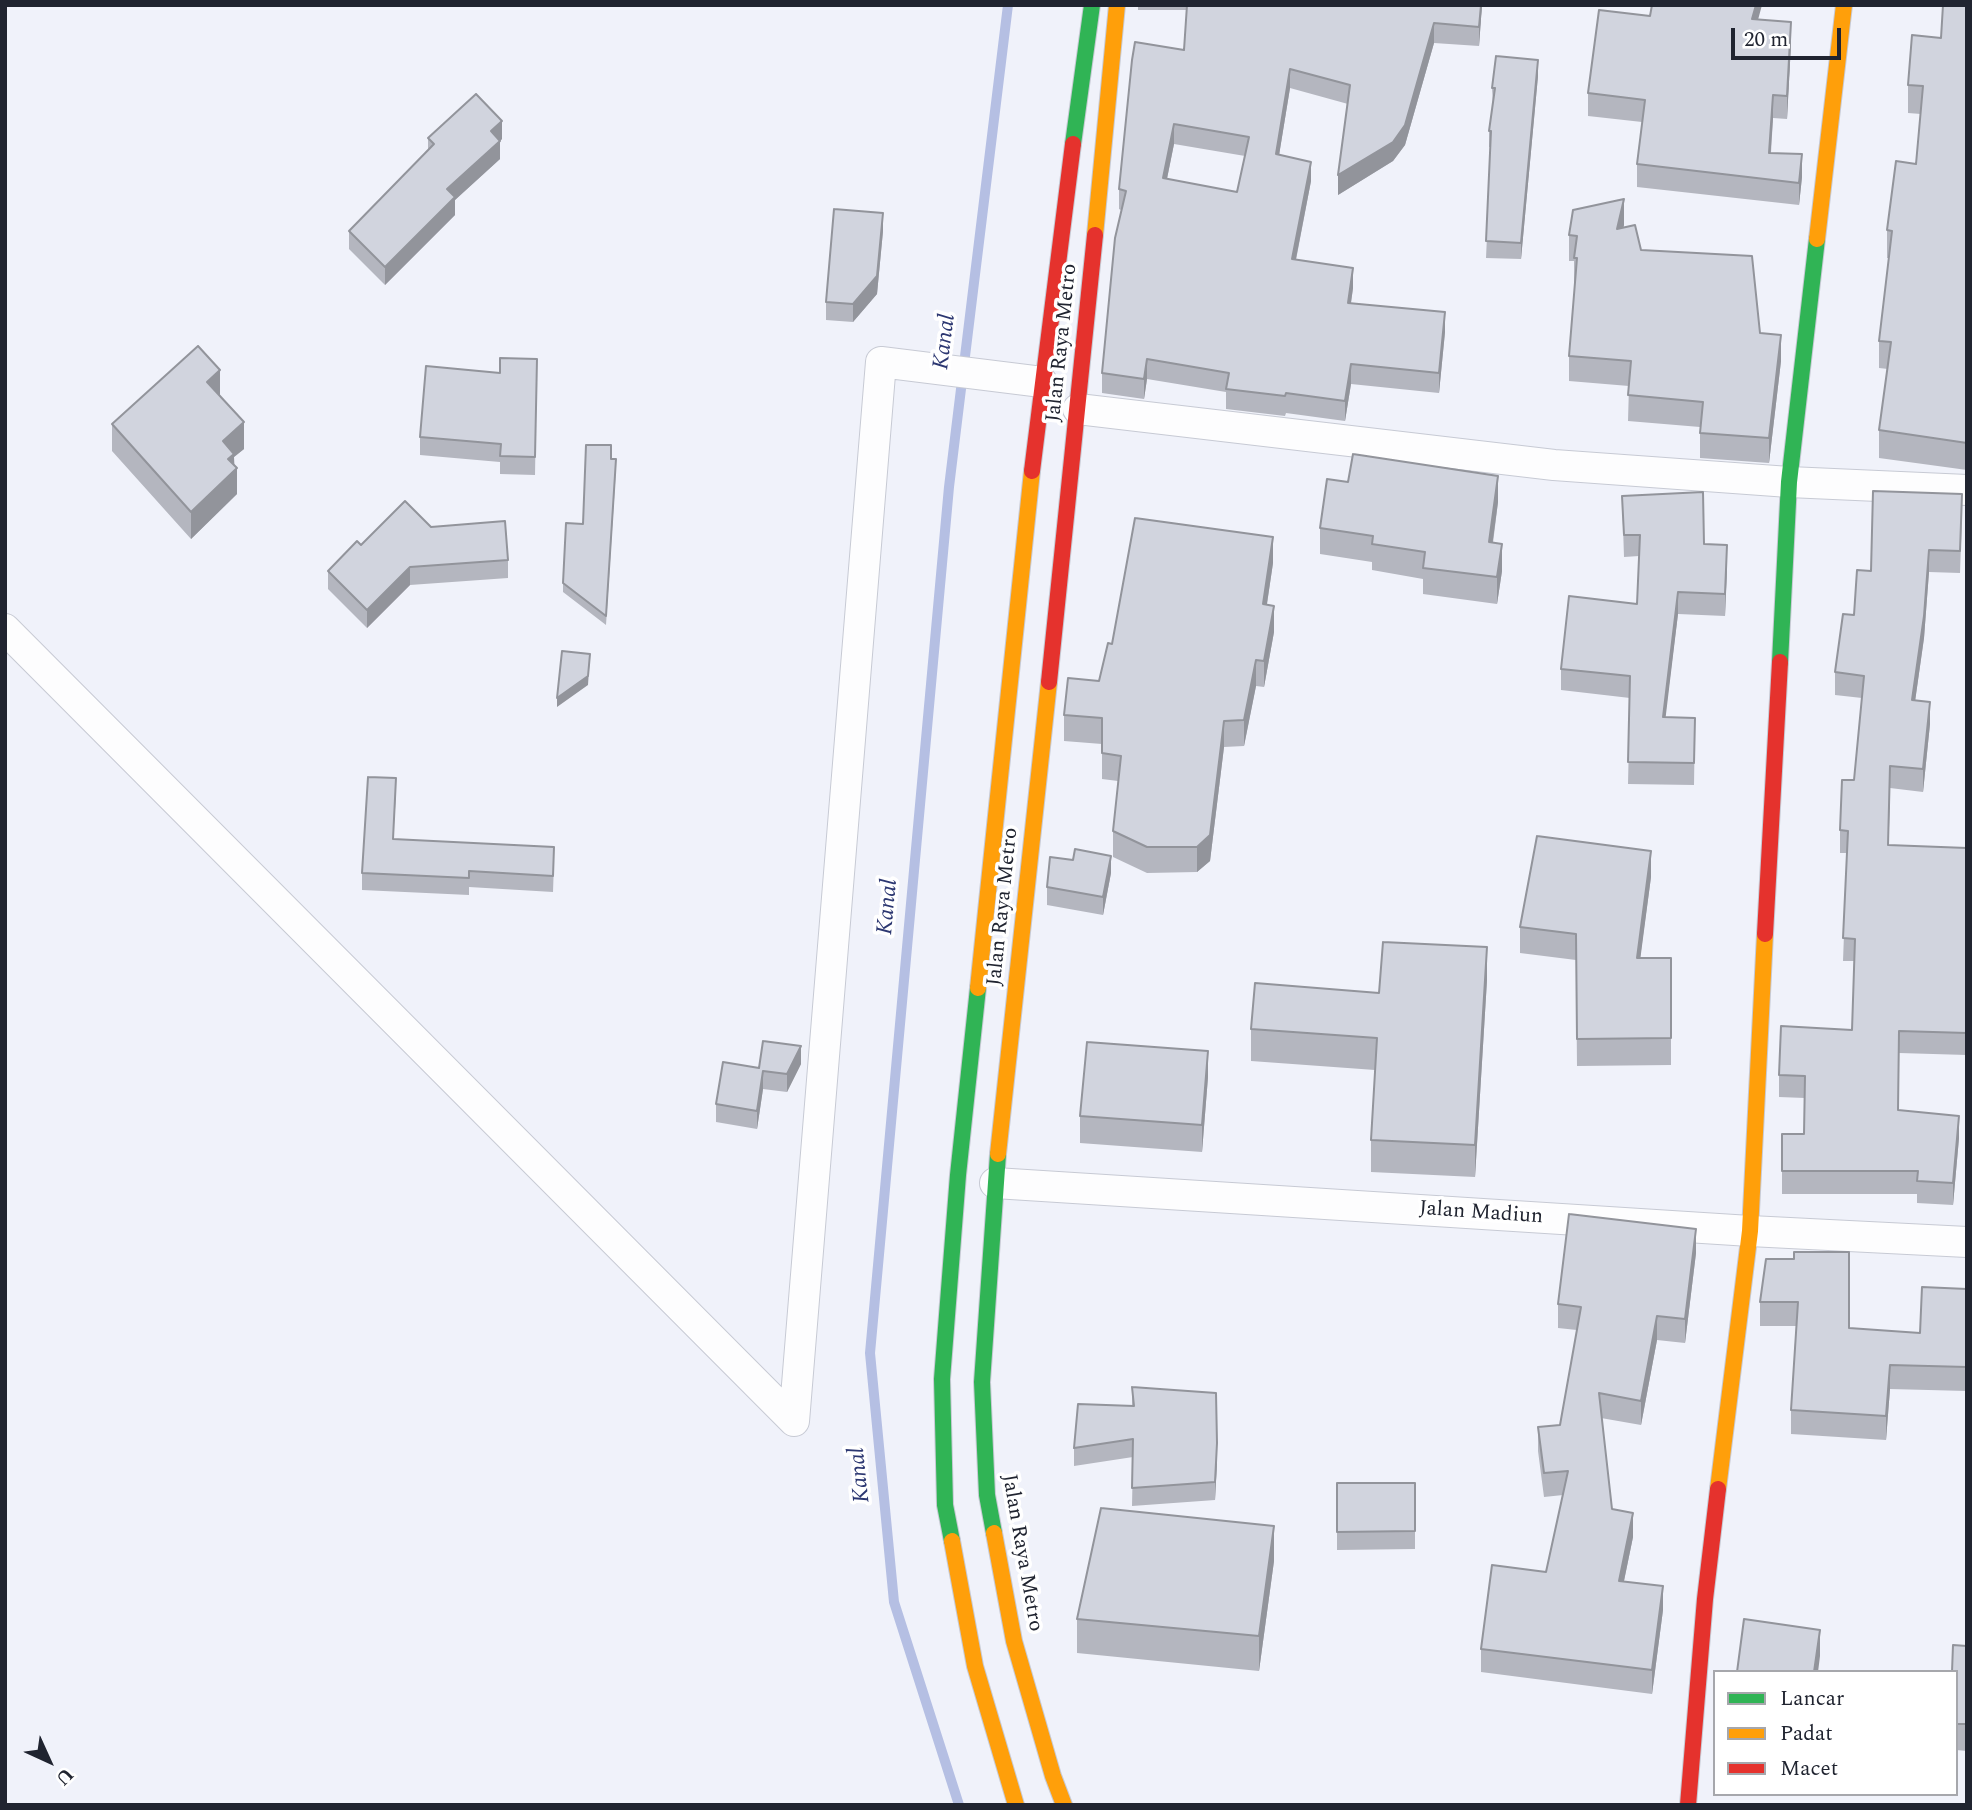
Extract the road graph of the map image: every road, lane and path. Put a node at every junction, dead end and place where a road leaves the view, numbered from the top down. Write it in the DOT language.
graph roads {
  1 [pos="1092,5"];
  2 [pos="1117,5"];
  3 [pos="1844,5"];
  4 [pos="1042,382"];
  5 [pos="1078,409"];
  6 [pos="1789,482"];
  7 [pos="1967,490"];
  8 [pos="5,629"];
  9 [pos="995,1183"];
  10 [pos="1750,1231"];
  11 [pos="1967,1242"];
  12 [pos="1016,1805"];
  13 [pos="1064,1805"];
  14 [pos="1688,1805"];
  1 -- 4 [label="main road"];
  2 -- 5 [label="main road, Jalan Raya Metro"];
  3 -- 6 [label="main road"];
  4 -- 8 [label="street"];
  4 -- 12 [label="main road"];
  5 -- 6 [label="street"];
  5 -- 9 [label="main road, Jalan Raya Metro"];
  6 -- 7 [label="street"];
  6 -- 10 [label="main road"];
  9 -- 10 [label="street, Jalan Madiun"];
  9 -- 13 [label="main road, Jalan Raya Metro"];
  10 -- 11 [label="street, Jalan Madiun"];
  10 -- 14 [label="main road"];
}
